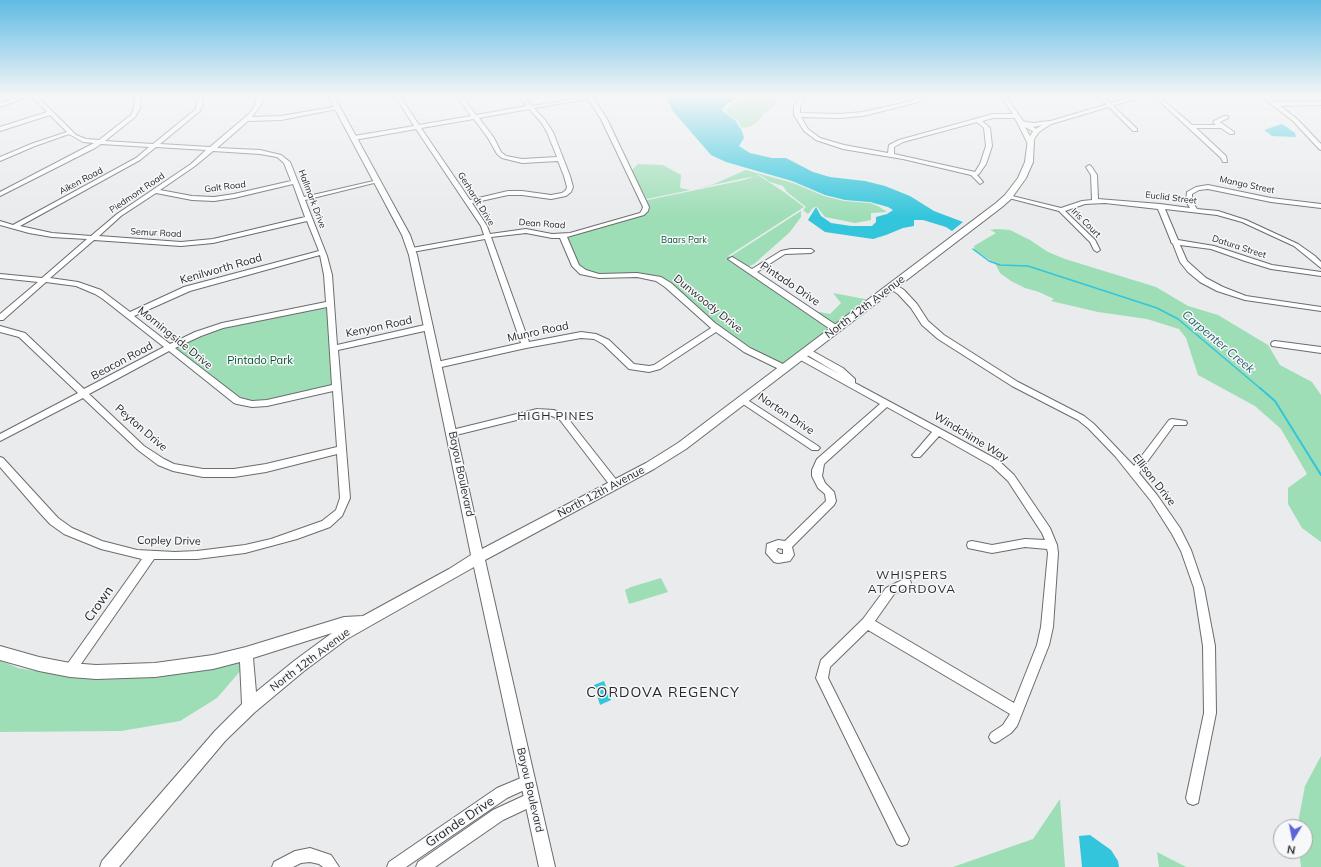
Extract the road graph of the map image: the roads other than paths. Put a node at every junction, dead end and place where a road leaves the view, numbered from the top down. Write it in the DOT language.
graph roads {
  1 [pos="58,136"];
  2 [pos="77,136"];
  3 [pos="107,136"];
  4 [pos="165,136"];
  5 [pos="226,136"];
  6 [pos="363,136"];
  7 [pos="424,136"];
  8 [pos="491,136"];
  9 [pos="551,136"];
  10 [pos="613,136"];
  11 [pos="816,136"];
  12 [pos="917,136"];
  13 [pos="988,136"];
  14 [pos="1027,136"];
  15 [pos="1033,136"];
  16 [pos="1201,136"];
  17 [pos="1311,136"];
  18 [pos="354,138"];
  19 [pos="100,142"];
  20 [pos="1031,144"];
  21 [pos="155,145"];
  22 [pos="1321,148"];
  23 [pos="212,149"];
  24 [pos="891,155"];
  25 [pos="0,159"];
  26 [pos="560,159"];
  27 [pos="1225,161"];
  28 [pos="1088,167"];
  29 [pos="973,174"];
  30 [pos="376,181"];
  31 [pos="296,182"];
  32 [pos="980,182"];
  33 [pos="156,191"];
  34 [pos="0,194"];
  35 [pos="1008,197"];
  36 [pos="302,199"];
  37 [pos="1095,201"];
  38 [pos="468,202"];
  39 [pos="1160,206"];
  40 [pos="1321,206"];
  41 [pos="1061,210"];
  42 [pos="1194,210"];
  43 [pos="309,218"];
  44 [pos="0,223"];
  45 [pos="14,227"];
  46 [pos="488,236"];
  47 [pos="563,236"];
  48 [pos="92,238"];
  49 [pos="1174,242"];
  50 [pos="412,250"];
  51 [pos="1098,250"];
  52 [pos="811,251"];
  53 [pos="322,252"];
  54 [pos="732,259"];
  55 [pos="1321,266"];
  56 [pos="752,272"];
  57 [pos="1321,274"];
  58 [pos="0,276"];
  59 [pos="44,280"];
  60 [pos="892,286"];
  61 [pos="330,304"];
  62 [pos="1321,310"];
  63 [pos="129,315"];
  64 [pos="0,318"];
  65 [pos="429,327"];
  66 [pos="0,328"];
  67 [pos="716,328"];
  68 [pos="836,329"];
  69 [pos="1275,344"];
  70 [pos="526,345"];
  71 [pos="169,348"];
  72 [pos="334,348"];
  73 [pos="1321,350"];
  74 [pos="803,354"];
  75 [pos="437,366"];
  76 [pos="784,368"];
  77 [pos="337,388"];
  78 [pos="84,393"];
  79 [pos="743,400"];
  80 [pos="886,403"];
  81 [pos="1183,423"];
  82 [pos="938,431"];
  83 [pos="452,433"];
  84 [pos="0,438"];
  85 [pos="815,448"];
  86 [pos="342,449"];
  87 [pos="916,455"];
  88 [pos="0,461"];
  89 [pos="1134,473"];
  90 [pos="615,485"];
  91 [pos="339,513"];
  92 [pos="972,545"];
  93 [pos="1052,545"];
  94 [pos="787,546"];
  95 [pos="151,555"];
  96 [pos="479,557"];
  97 [pos="906,583"];
  98 [pos="365,621"];
  99 [pos="867,623"];
  100 [pos="0,653"];
  101 [pos="246,654"];
  102 [pos="70,670"];
  103 [pos="250,707"];
  104 [pos="1017,711"];
  105 [pos="995,737"];
  106 [pos="528,780"];
  107 [pos="1193,798"];
  108 [pos="532,799"];
  109 [pos="474,812"];
  110 [pos="480,828"];
  111 [pos="442,834"];
  112 [pos="902,839"];
  113 [pos="448,850"];
  114 [pos="417,851"];
  115 [pos="108,867"];
  116 [pos="279,867"];
  117 [pos="332,867"];
  118 [pos="394,867"];
  119 [pos="423,867"];
  120 [pos="547,867"];
  1 -- 25 [label="street"];
  2 -- 19 [label="street, Hallmark Drive"];
  3 -- 19 [label="street"];
  4 -- 21 [label="street, Aiken Road"];
  5 -- 23 [label="street, Piedmont Road"];
  6 -- 18 [label="street"];
  7 -- 38 [label="street, Gerhardt Drive"];
  8 -- 26 [label="street"];
  9 -- 26 [label="street"];
  10 -- 47 [label="street, Dean Road"];
  11 -- 24 [label="street"];
  12 -- 24 [label="street"];
  13 -- 29 [label="street"];
  14 -- 20 [label="street"];
  15 -- 20 [label="main road, North 12th Avenue"];
  16 -- 27 [label="street"];
  17 -- 22 [label="main road"];
  18 -- 30 [label="main road, Bayou Boulevard"];
  19 -- 21 [label="street, Hallmark Drive"];
  19 -- 34 [label="street"];
  20 -- 35 [label="main road, North 12th Avenue"];
  21 -- 23 [label="street, Hallmark Drive"];
  21 -- 45 [label="street, Aiken Road"];
  23 -- 31 [label="street, Hallmark Drive"];
  23 -- 33 [label="street, Piedmont Road"];
  24 -- 29 [label="street"];
  26 -- 38 [label="street"];
  28 -- 37 [label="street"];
  29 -- 32 [label="street"];
  30 -- 36 [label="street"];
  30 -- 50 [label="main road, Bayou Boulevard"];
  31 -- 33 [label="street, Galt Road"];
  31 -- 36 [label="street, Hallmark Drive"];
  33 -- 48 [label="street, Piedmont Road"];
  35 -- 41 [label="street"];
  35 -- 60 [label="main road, North 12th Avenue"];
  36 -- 43 [label="street, Hallmark Drive"];
  37 -- 39 [label="street, Euclid Street"];
  37 -- 41 [label="street, Euclid Street"];
  38 -- 46 [label="street, Gerhardt Drive"];
  39 -- 42 [label="street, Euclid Street"];
  39 -- 49 [label="street"];
  40 -- 42 [label="street, Mango Street"];
  41 -- 51 [label="street, Iris Court"];
  42 -- 55 [label="street, Euclid Street"];
  43 -- 48 [label="street, Semur Road"];
  43 -- 53 [label="street, Hallmark Drive"];
  44 -- 45 [label="street, Semur Road"];
  45 -- 48 [label="street, Semur Road"];
  46 -- 47 [label="street, Dean Road"];
  46 -- 50 [label="street, Dean Road"];
  46 -- 70 [label="street, Gerhardt Drive"];
  47 -- 67 [label="street, Dunwoody Drive"];
  48 -- 59 [label="street, Piedmont Road"];
  49 -- 57 [label="street, Datura Street"];
  49 -- 62 [label="street"];
  50 -- 65 [label="main road, Bayou Boulevard"];
  52 -- 56 [label="street"];
  53 -- 61 [label="street, Hallmark Drive"];
  53 -- 63 [label="street, Kenilworth Road"];
  54 -- 56 [label="street, Pintado Drive"];
  56 -- 68 [label="street, Pintado Drive"];
  58 -- 59 [label="street, Morningside Drive"];
  59 -- 63 [label="street, Morningside Drive"];
  59 -- 64 [label="street, Piedmont Road"];
  60 -- 68 [label="main road, North 12th Avenue"];
  60 -- 89 [label="street, Ellison Drive"];
  61 -- 71 [label="street, Beacon Road"];
  61 -- 72 [label="street, Hallmark Drive"];
  63 -- 71 [label="street, Morningside Drive"];
  65 -- 72 [label="street, Kenyon Road"];
  65 -- 75 [label="main road, Bayou Boulevard"];
  66 -- 78 [label="street, Peyton Drive"];
  67 -- 70 [label="street, Munro Road"];
  67 -- 76 [label="street, Dunwoody Drive"];
  68 -- 74 [label="main road, North 12th Avenue"];
  69 -- 73 [label="street"];
  70 -- 75 [label="street, Munro Road"];
  71 -- 77 [label="street, Morningside Drive"];
  71 -- 78 [label="street, Beacon Road"];
  72 -- 77 [label="street, Hallmark Drive"];
  74 -- 76 [label="main road, North 12th Avenue"];
  74 -- 80 [label="street, Windchime Way"];
  75 -- 83 [label="main road, Bayou Boulevard"];
  76 -- 79 [label="main road, North 12th Avenue"];
  77 -- 86 [label="street, Hallmark Drive"];
  78 -- 84 [label="street, Beacon Road"];
  78 -- 86 [label="street, Peyton Drive"];
  79 -- 85 [label="street, Norton Drive"];
  79 -- 90 [label="main road, North 12th Avenue"];
  80 -- 82 [label="street, Windchime Way"];
  80 -- 94 [label="street"];
  81 -- 89 [label="street"];
  82 -- 87 [label="street"];
  82 -- 93 [label="street, Windchime Way"];
  83 -- 90 [label="street"];
  83 -- 96 [label="main road, Bayou Boulevard"];
  86 -- 91 [label="street, Hallmark Drive"];
  88 -- 95 [label="street, Copley Drive"];
  89 -- 107 [label="street, Ellison Drive"];
  90 -- 96 [label="main road, North 12th Avenue"];
  91 -- 95 [label="street, Copley Drive"];
  92 -- 93 [label="street"];
  93 -- 104 [label="street, Windchime Way"];
  95 -- 102 [label="street, Crown"];
  96 -- 98 [label="main road, North 12th Avenue"];
  96 -- 106 [label="main road, Bayou Boulevard"];
  97 -- 99 [label="street"];
  98 -- 101 [label="main road"];
  98 -- 103 [label="main road, North 12th Avenue"];
  99 -- 104 [label="street"];
  99 -- 112 [label="street"];
  100 -- 102 [label="main road"];
  101 -- 102 [label="main road"];
  101 -- 103 [label="main road"];
  103 -- 115 [label="main road, North 12th Avenue"];
  104 -- 105 [label="street, Windchime Way"];
  106 -- 108 [label="main road, Bayou Boulevard"];
  106 -- 109 [label="street, Grande Drive"];
  108 -- 110 [label="street, Grande Drive"];
  108 -- 120 [label="main road, Bayou Boulevard"];
  109 -- 110 [label="street"];
  109 -- 111 [label="street, Grande Drive"];
  110 -- 113 [label="street, Grande Drive"];
  111 -- 113 [label="street"];
  111 -- 114 [label="street, Grande Drive"];
  113 -- 119 [label="street, Grande Drive"];
  114 -- 118 [label="street, Grande Drive"];
  114 -- 119 [label="street"];
  116 -- 117 [label="street"];
}
